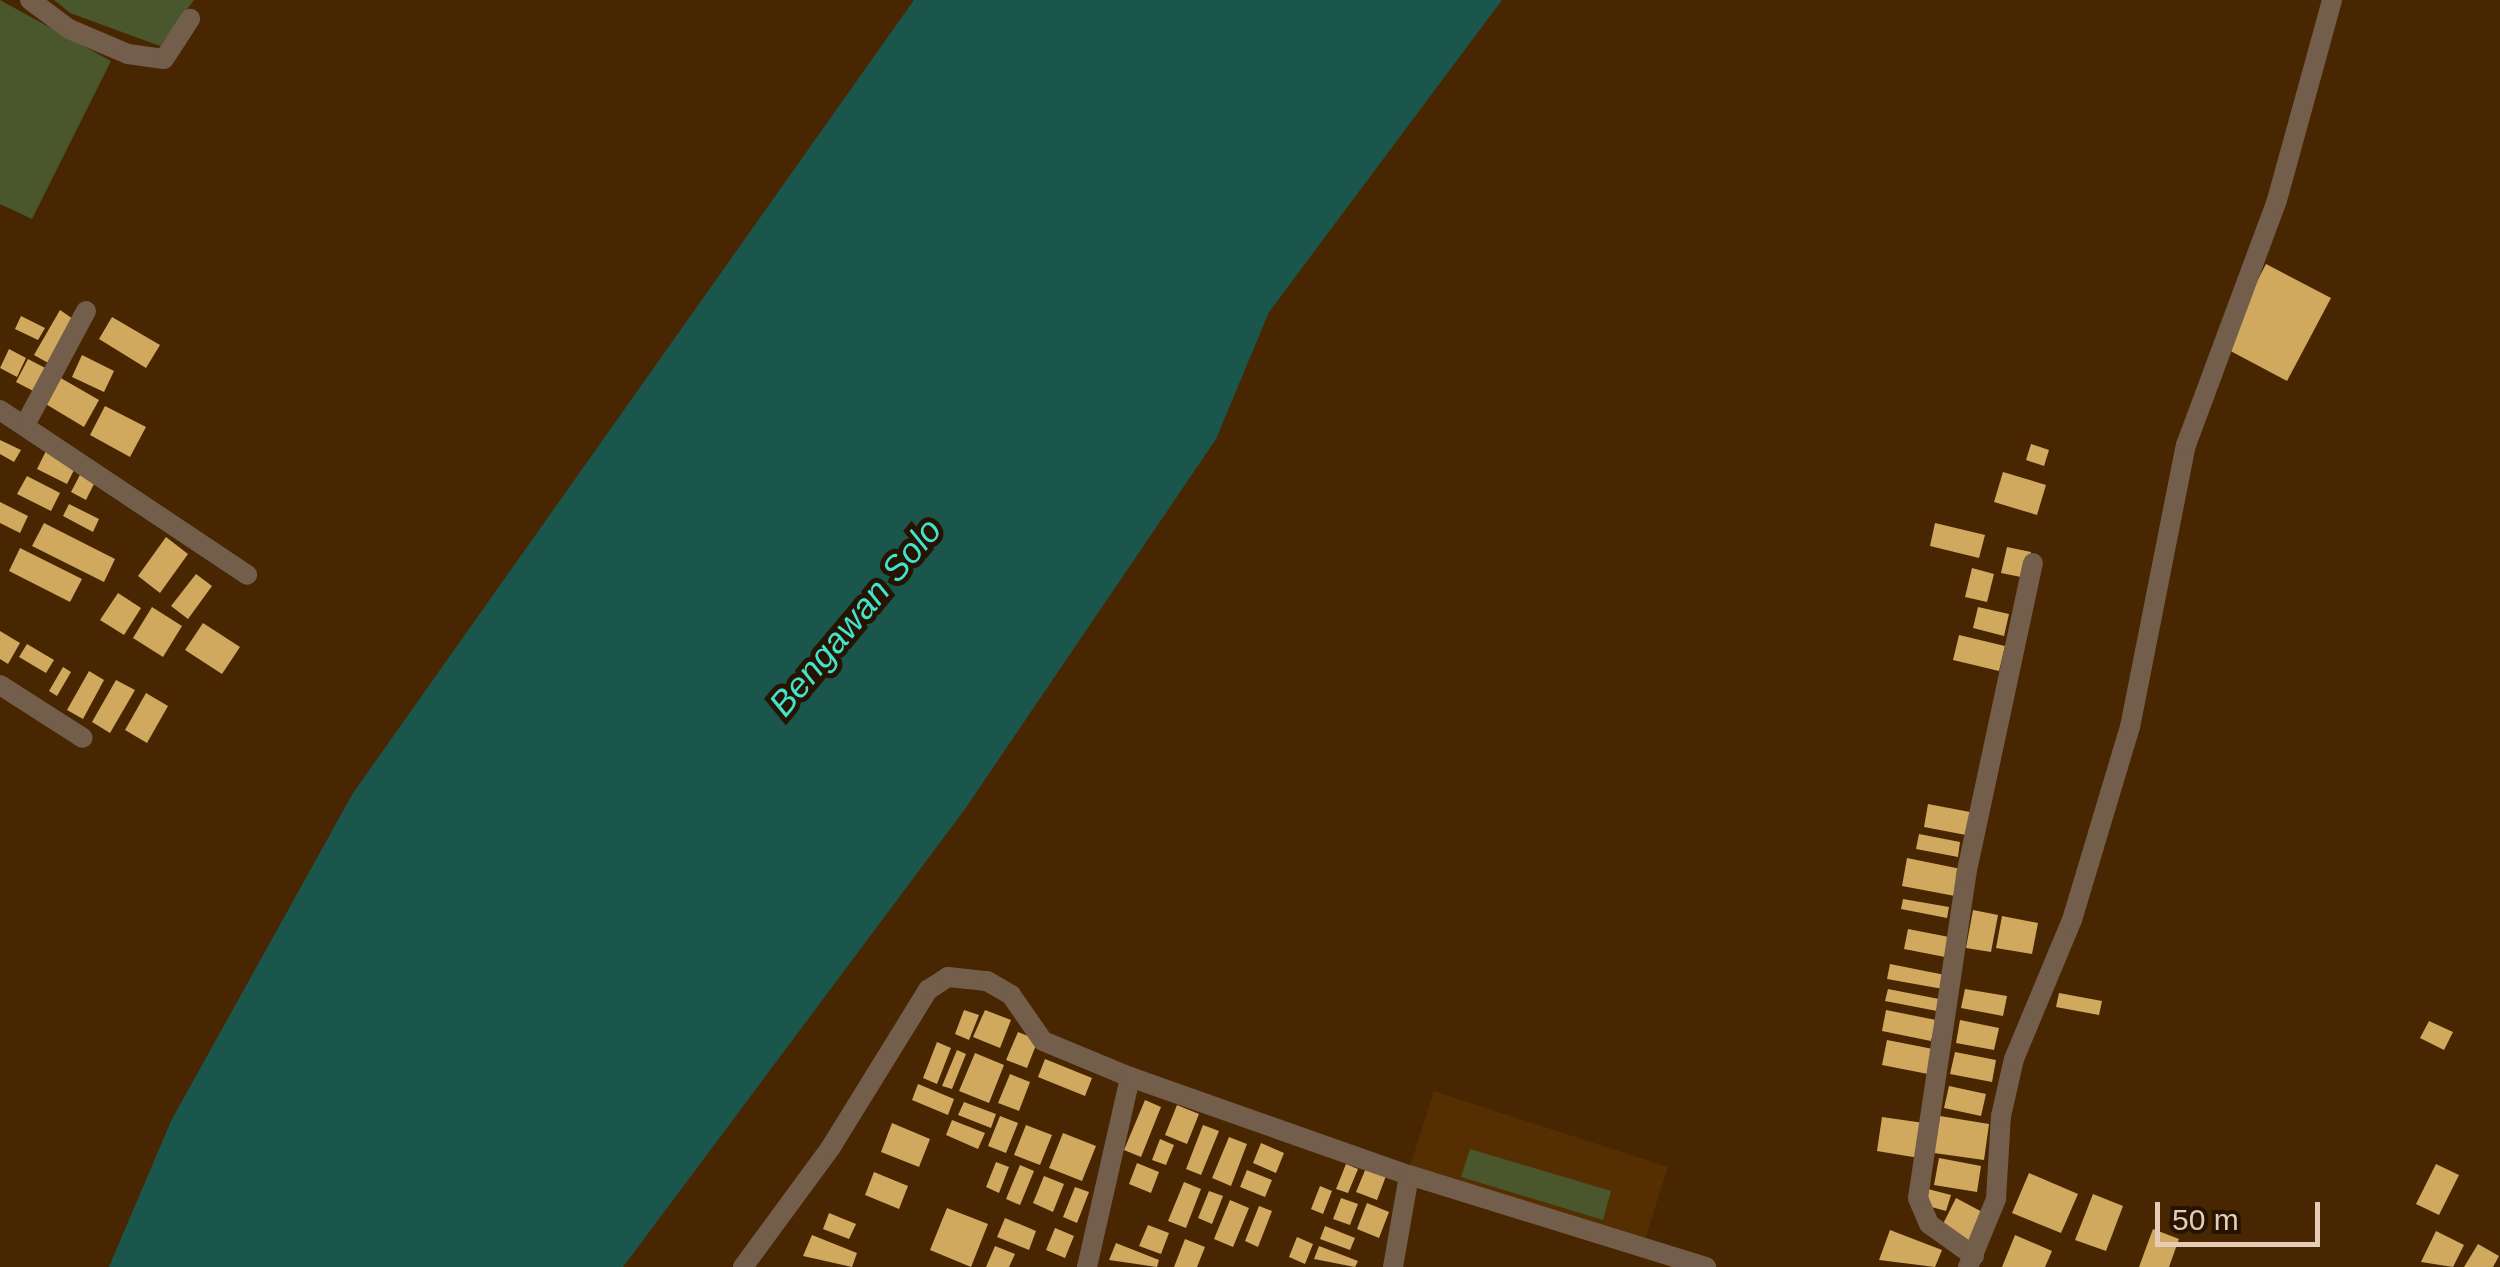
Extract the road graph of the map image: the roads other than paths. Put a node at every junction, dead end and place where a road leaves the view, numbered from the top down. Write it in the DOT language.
graph roads {
  1 [pos="30,0"];
  2 [pos="2332,0"];
  3 [pos="190,19"];
  4 [pos="86,310"];
  5 [pos="0,410"];
  6 [pos="26,423"];
  7 [pos="2033,563"];
  8 [pos="246,574"];
  9 [pos="0,685"];
  10 [pos="83,738"];
  11 [pos="1130,1077"];
  12 [pos="1410,1176"];
  13 [pos="1971,1261"];
  14 [pos="743,1267"];
  15 [pos="1087,1267"];
  16 [pos="1393,1267"];
  17 [pos="1706,1267"];
  1 -- 3 [label="street"];
  2 -- 13 [label="street"];
  4 -- 6 [label="street"];
  5 -- 6 [label="street"];
  6 -- 8 [label="street"];
  7 -- 13 [label="street"];
  9 -- 10 [label="street"];
  11 -- 12 [label="street"];
  11 -- 14 [label="street"];
  11 -- 15 [label="street"];
  12 -- 16 [label="street"];
  12 -- 17 [label="street"];
}
